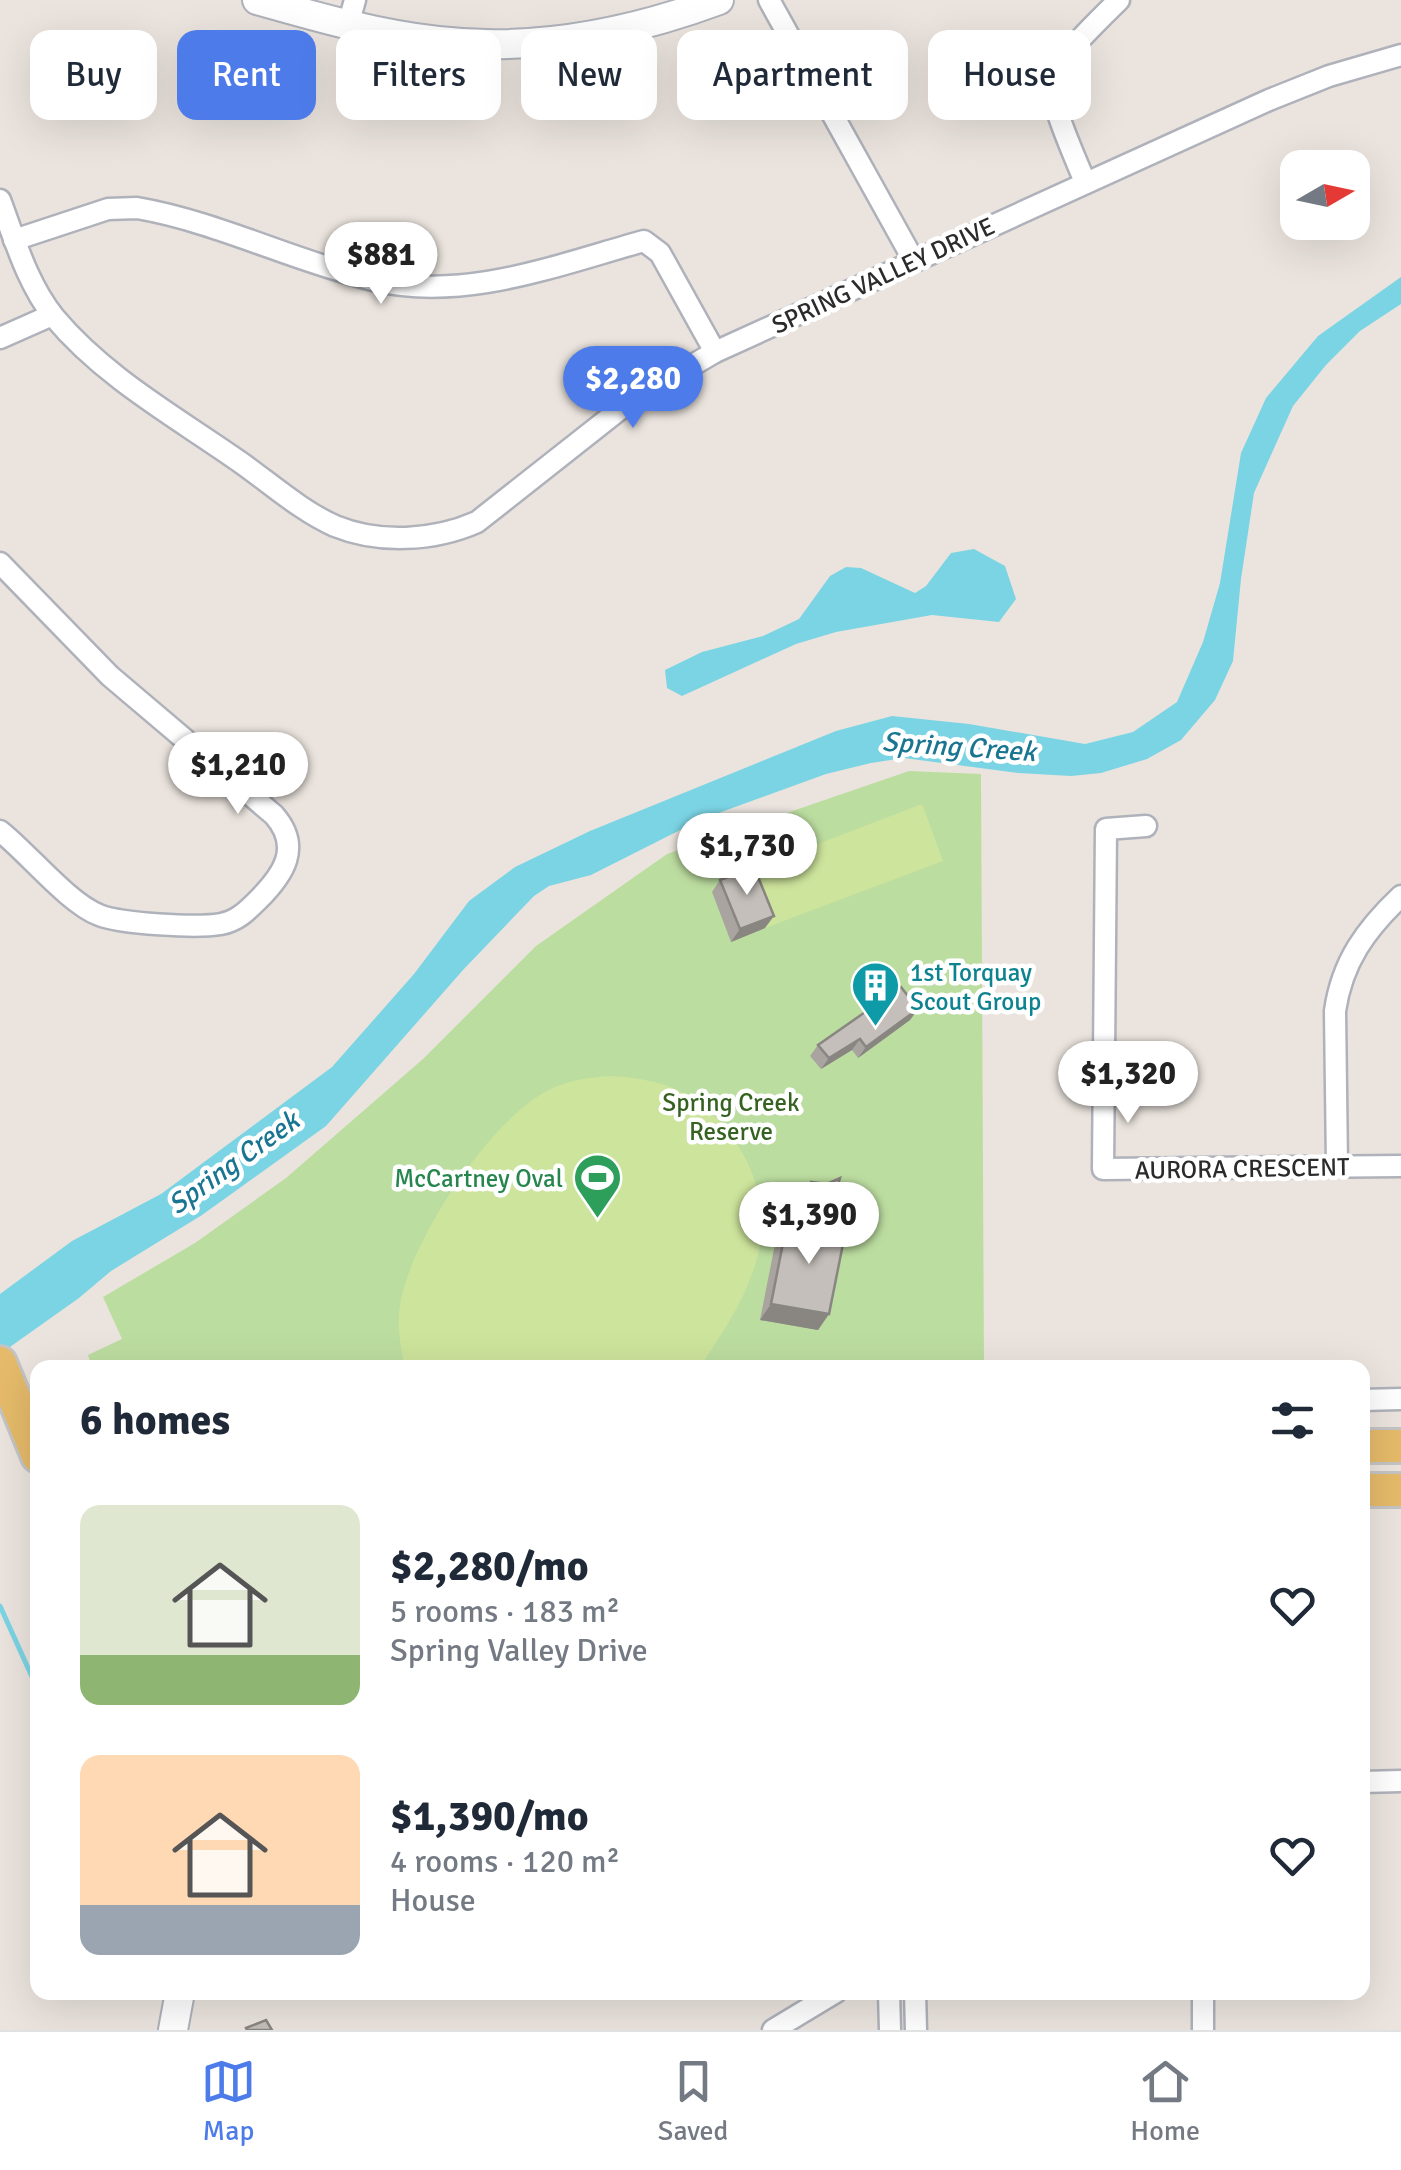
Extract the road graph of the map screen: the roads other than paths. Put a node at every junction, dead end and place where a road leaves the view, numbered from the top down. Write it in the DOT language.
graph roads {
  1 [pos="257,0"];
  2 [pos="719,0"];
  3 [pos="769,0"];
  4 [pos="1119,0"];
  5 [pos="351,12"];
  6 [pos="1401,55"];
  7 [pos="1085,182"];
  8 [pos="0,200"];
  9 [pos="14,240"];
  10 [pos="914,261"];
  11 [pos="52,315"];
  12 [pos="0,338"];
  13 [pos="715,352"];
  14 [pos="0,563"];
  15 [pos="1146,826"];
  16 [pos="0,831"];
  17 [pos="1401,896"];
  18 [pos="1337,1166"];
  19 [pos="1401,1166"];
  20 [pos="2,1366"];
  21 [pos="1370,1400"];
  22 [pos="1401,1400"];
  23 [pos="30,1442"];
  24 [pos="1370,1446"];
  25 [pos="1401,1446"];
  26 [pos="1370,1490"];
  27 [pos="1401,1490"];
  28 [pos="1401,1781"];
  29 [pos="1370,1782"];
  30 [pos="179,2000"];
  31 [pos="823,2000"];
  32 [pos="890,2000"];
  33 [pos="916,2000"];
  34 [pos="1203,2000"];
  35 [pos="173,2030"];
  36 [pos="773,2030"];
  37 [pos="890,2030"];
  38 [pos="916,2030"];
  39 [pos="1204,2030"];
  1 -- 5 [label="street"];
  2 -- 5 [label="street"];
  3 -- 10 [label="street"];
  4 -- 7 [label="street"];
  6 -- 7 [label="street, SPRING VALLEY DRIVE"];
  7 -- 10 [label="street, SPRING VALLEY DRIVE"];
  8 -- 9 [label="street, SPRING VALLEY DRIVE"];
  9 -- 11 [label="street, SPRING VALLEY DRIVE"];
  9 -- 13 [label="street"];
  10 -- 13 [label="street, SPRING VALLEY DRIVE"];
  11 -- 12 [label="street"];
  11 -- 13 [label="street, SPRING VALLEY DRIVE"];
  14 -- 16 [label="street"];
  15 -- 18 [label="street, AURORA CRESCENT"];
  17 -- 18 [label="street"];
  18 -- 19 [label="street, AURORA CRESCENT"];
  20 -- 23 [label="main road"];
  21 -- 22 [label="street"];
  24 -- 25 [label="main road"];
  26 -- 27 [label="main road"];
  28 -- 29 [label="street"];
  30 -- 35 [label="street"];
  31 -- 36 [label="street"];
  32 -- 37 [label="street"];
  33 -- 38 [label="street"];
  34 -- 39 [label="street"];
}
